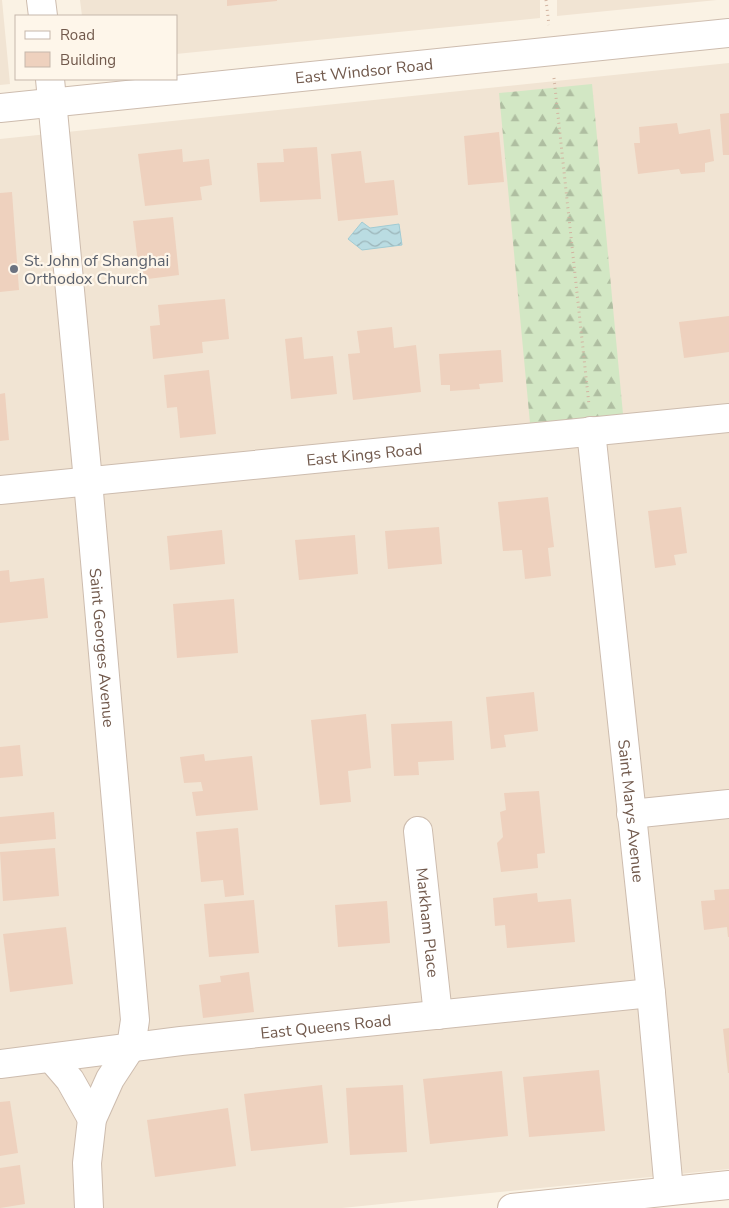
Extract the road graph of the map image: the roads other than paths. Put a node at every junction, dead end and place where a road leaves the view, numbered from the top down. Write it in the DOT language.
graph roads {
  1 [pos="41,0"];
  2 [pos="43,15"];
  3 [pos="729,33"];
  4 [pos="52,90"];
  5 [pos="0,108"];
  6 [pos="729,418"];
  7 [pos="592,431"];
  8 [pos="88,481"];
  9 [pos="0,490"];
  10 [pos="729,804"];
  11 [pos="631,814"];
  12 [pos="418,831"];
  13 [pos="651,993"];
  14 [pos="438,1015"];
  15 [pos="131,1047"];
  16 [pos="52,1059"];
  17 [pos="0,1064"];
  18 [pos="92,1119"];
  19 [pos="729,1185"];
  20 [pos="670,1191"];
  21 [pos="89,1208"];
  22 [pos="512,1208"];
  1 -- 2 [label="street"];
  3 -- 4 [label="street, East Windsor Road"];
  4 -- 5 [label="street, East Windsor Road"];
  4 -- 8 [label="street, Saint Georges Avenue"];
  6 -- 7 [label="street, East Kings Road"];
  7 -- 8 [label="street, East Kings Road"];
  7 -- 11 [label="street, Saint Marys Avenue"];
  8 -- 9 [label="street, East Kings Road"];
  8 -- 15 [label="street, Saint Georges Avenue"];
  10 -- 11 [label="street"];
  11 -- 13 [label="street, Saint Marys Avenue"];
  12 -- 14 [label="street, Markham Place"];
  13 -- 14 [label="street, East Queens Road"];
  13 -- 20 [label="street, Saint Marys Avenue"];
  14 -- 15 [label="street, East Queens Road"];
  15 -- 16 [label="street, East Queens Road"];
  15 -- 18 [label="street, Saint Georges Avenue"];
  16 -- 17 [label="street, East Queens Road"];
  16 -- 18 [label="street"];
  18 -- 21 [label="street, Saint Georges Avenue"];
  19 -- 20 [label="street"];
  20 -- 22 [label="street"];
}
